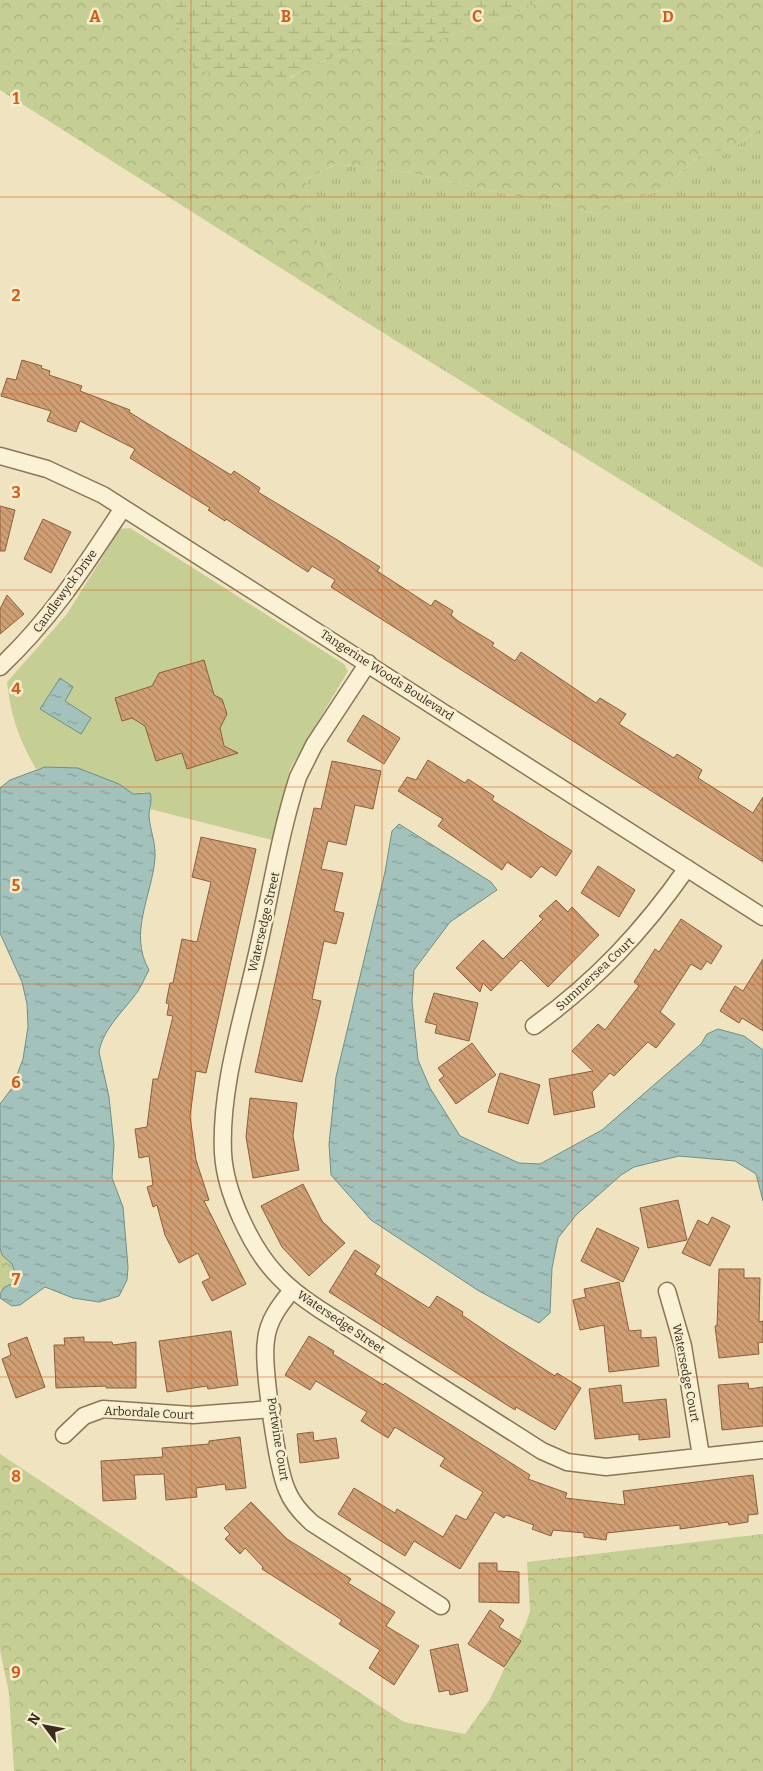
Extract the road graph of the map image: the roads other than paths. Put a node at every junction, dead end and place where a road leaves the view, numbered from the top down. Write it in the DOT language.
graph roads {
  1 [pos="0,456"];
  2 [pos="123,508"];
  3 [pos="368,663"];
  4 [pos="0,667"];
  5 [pos="687,868"];
  6 [pos="763,917"];
  7 [pos="534,1026"];
  8 [pos="292,1290"];
  9 [pos="668,1291"];
  10 [pos="272,1409"];
  11 [pos="64,1435"];
  12 [pos="763,1450"];
  13 [pos="701,1456"];
  14 [pos="441,1606"];
  1 -- 2 [label="street, Tangerine Woods Boulevard"];
  2 -- 3 [label="street, Tangerine Woods Boulevard"];
  2 -- 4 [label="street, Candlewyck Drive"];
  3 -- 5 [label="street, Tangerine Woods Boulevard"];
  3 -- 8 [label="street, Watersedge Street"];
  5 -- 6 [label="street, Tangerine Woods Boulevard"];
  5 -- 7 [label="street, Summersea Court"];
  8 -- 10 [label="street, Portwine Court"];
  8 -- 13 [label="street, Watersedge Street"];
  9 -- 13 [label="street, Watersedge Court"];
  10 -- 11 [label="street, Arbordale Court"];
  10 -- 14 [label="street, Portwine Court"];
  12 -- 13 [label="street, Watersedge Street"];
}
